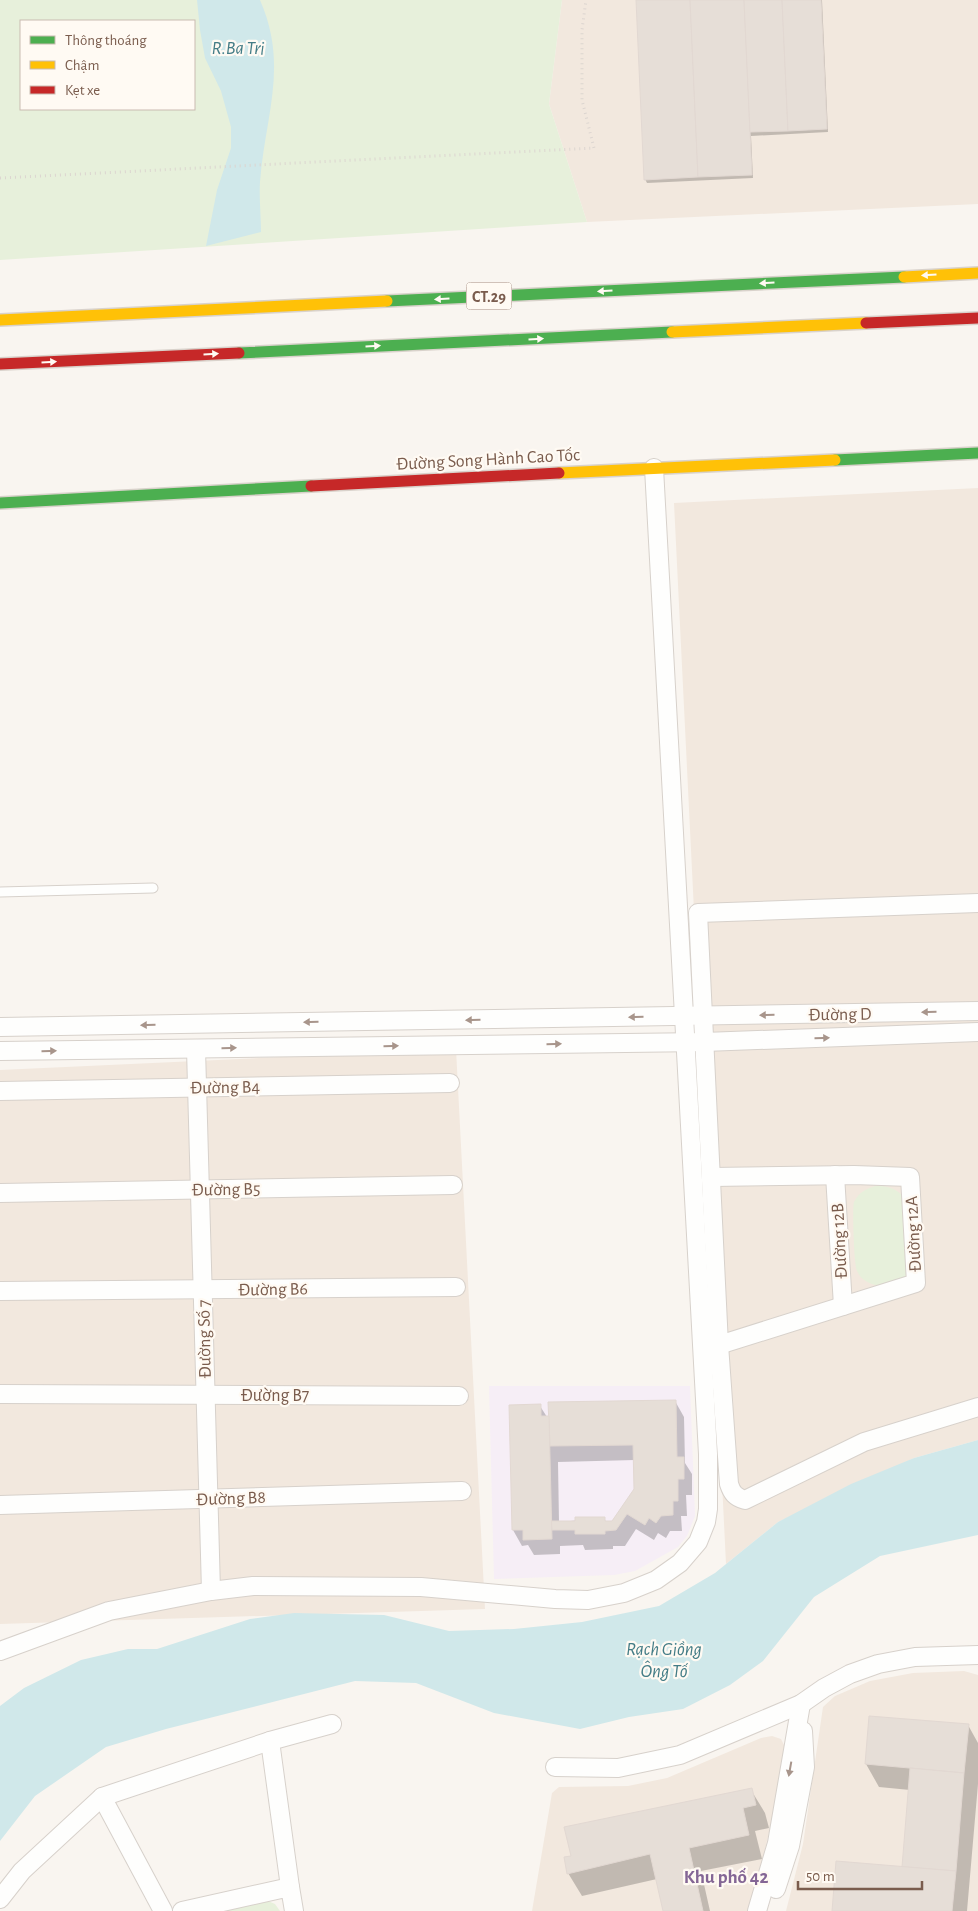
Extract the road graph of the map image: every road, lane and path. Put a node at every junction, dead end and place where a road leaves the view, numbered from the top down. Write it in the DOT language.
graph roads {
  1 [pos="586,0"];
  2 [pos="0,178"];
  3 [pos="978,273"];
  4 [pos="978,318"];
  5 [pos="0,320"];
  6 [pos="0,364"];
  7 [pos="978,454"];
  8 [pos="654,468"];
  9 [pos="0,503"];
  10 [pos="153,888"];
  11 [pos="0,892"];
  12 [pos="978,903"];
  13 [pos="978,1011"];
  14 [pos="702,1016"];
  15 [pos="684,1017"];
  16 [pos="0,1027"];
  17 [pos="978,1032"];
  18 [pos="695,1042"];
  19 [pos="196,1049"];
  20 [pos="0,1051"];
  21 [pos="450,1083"];
  22 [pos="198,1088"];
  23 [pos="0,1091"];
  24 [pos="836,1175"];
  25 [pos="712,1177"];
  26 [pos="453,1185"];
  27 [pos="201,1189"];
  28 [pos="0,1193"];
  29 [pos="456,1287"];
  30 [pos="203,1289"];
  31 [pos="0,1291"];
  32 [pos="844,1306"];
  33 [pos="719,1345"];
  34 [pos="0,1394"];
  35 [pos="206,1395"];
  36 [pos="459,1396"];
  37 [pos="978,1407"];
  38 [pos="462,1491"];
  39 [pos="209,1498"];
  40 [pos="0,1505"];
  41 [pos="212,1591"];
  42 [pos="0,1650"];
  43 [pos="978,1655"];
  44 [pos="801,1704"];
  45 [pos="332,1724"];
  46 [pos="270,1741"];
  47 [pos="555,1767"];
  48 [pos="102,1797"];
  49 [pos="783,1845"];
  50 [pos="290,1887"];
  51 [pos="0,1899"];
  52 [pos="163,1911"];
  53 [pos="182,1911"];
  54 [pos="294,1911"];
  55 [pos="756,1911"];
  56 [pos="768,1911"];
  1 -- 2 [label="path"];
  3 -- 5 [label="main road, CT.29, one-way"];
  6 -- 4 [label="main road, one-way"];
  7 -- 8 [label="main road, Đường Song Hành Cao Tốc"];
  8 -- 9 [label="main road, Đường Song Hành Cao Tốc"];
  8 -- 15 [label="street"];
  10 -- 11 [label="lane"];
  12 -- 14 [label="street"];
  13 -- 14 [label="street, Đường D, one-way"];
  14 -- 15 [label="street, Đường D"];
  14 -- 18 [label="street"];
  15 -- 16 [label="street, Đường D, one-way"];
  15 -- 18 [label="street"];
  18 -- 17 [label="street, Đường D, one-way"];
  19 -- 18 [label="street, Đường D, one-way"];
  18 -- 25 [label="street"];
  18 -- 41 [label="street"];
  20 -- 19 [label="street, Đường D, one-way"];
  19 -- 22 [label="street, Đường Số 7"];
  21 -- 22 [label="street, Đường B4"];
  22 -- 23 [label="street, Đường B4"];
  22 -- 27 [label="street, Đường Số 7"];
  24 -- 25 [label="street, Đường 12A"];
  24 -- 32 [label="street, Đường 12B"];
  24 -- 32 [label="street, Đường 12A"];
  25 -- 33 [label="street"];
  26 -- 27 [label="street, Đường B5"];
  27 -- 28 [label="street, Đường B5"];
  27 -- 30 [label="street, Đường Số 7"];
  29 -- 30 [label="street, Đường B6"];
  30 -- 31 [label="street, Đường B6"];
  30 -- 35 [label="street, Đường Số 7"];
  32 -- 33 [label="street, Đường 12A"];
  33 -- 37 [label="street"];
  34 -- 35 [label="street, Đường B7"];
  35 -- 36 [label="street, Đường B7"];
  35 -- 39 [label="street, Đường Số 7"];
  38 -- 39 [label="street, Đường B8"];
  39 -- 40 [label="street, Đường B8"];
  39 -- 41 [label="street, Đường Số 7"];
  41 -- 42 [label="street"];
  43 -- 44 [label="street"];
  44 -- 47 [label="street"];
  44 -- 49 [label="street"];
  45 -- 46 [label="street"];
  46 -- 48 [label="street"];
  46 -- 50 [label="street"];
  48 -- 51 [label="street"];
  48 -- 52 [label="street"];
  49 -- 55 [label="street"];
  49 -- 56 [label="street"];
  50 -- 53 [label="street"];
  50 -- 54 [label="street"];
}
